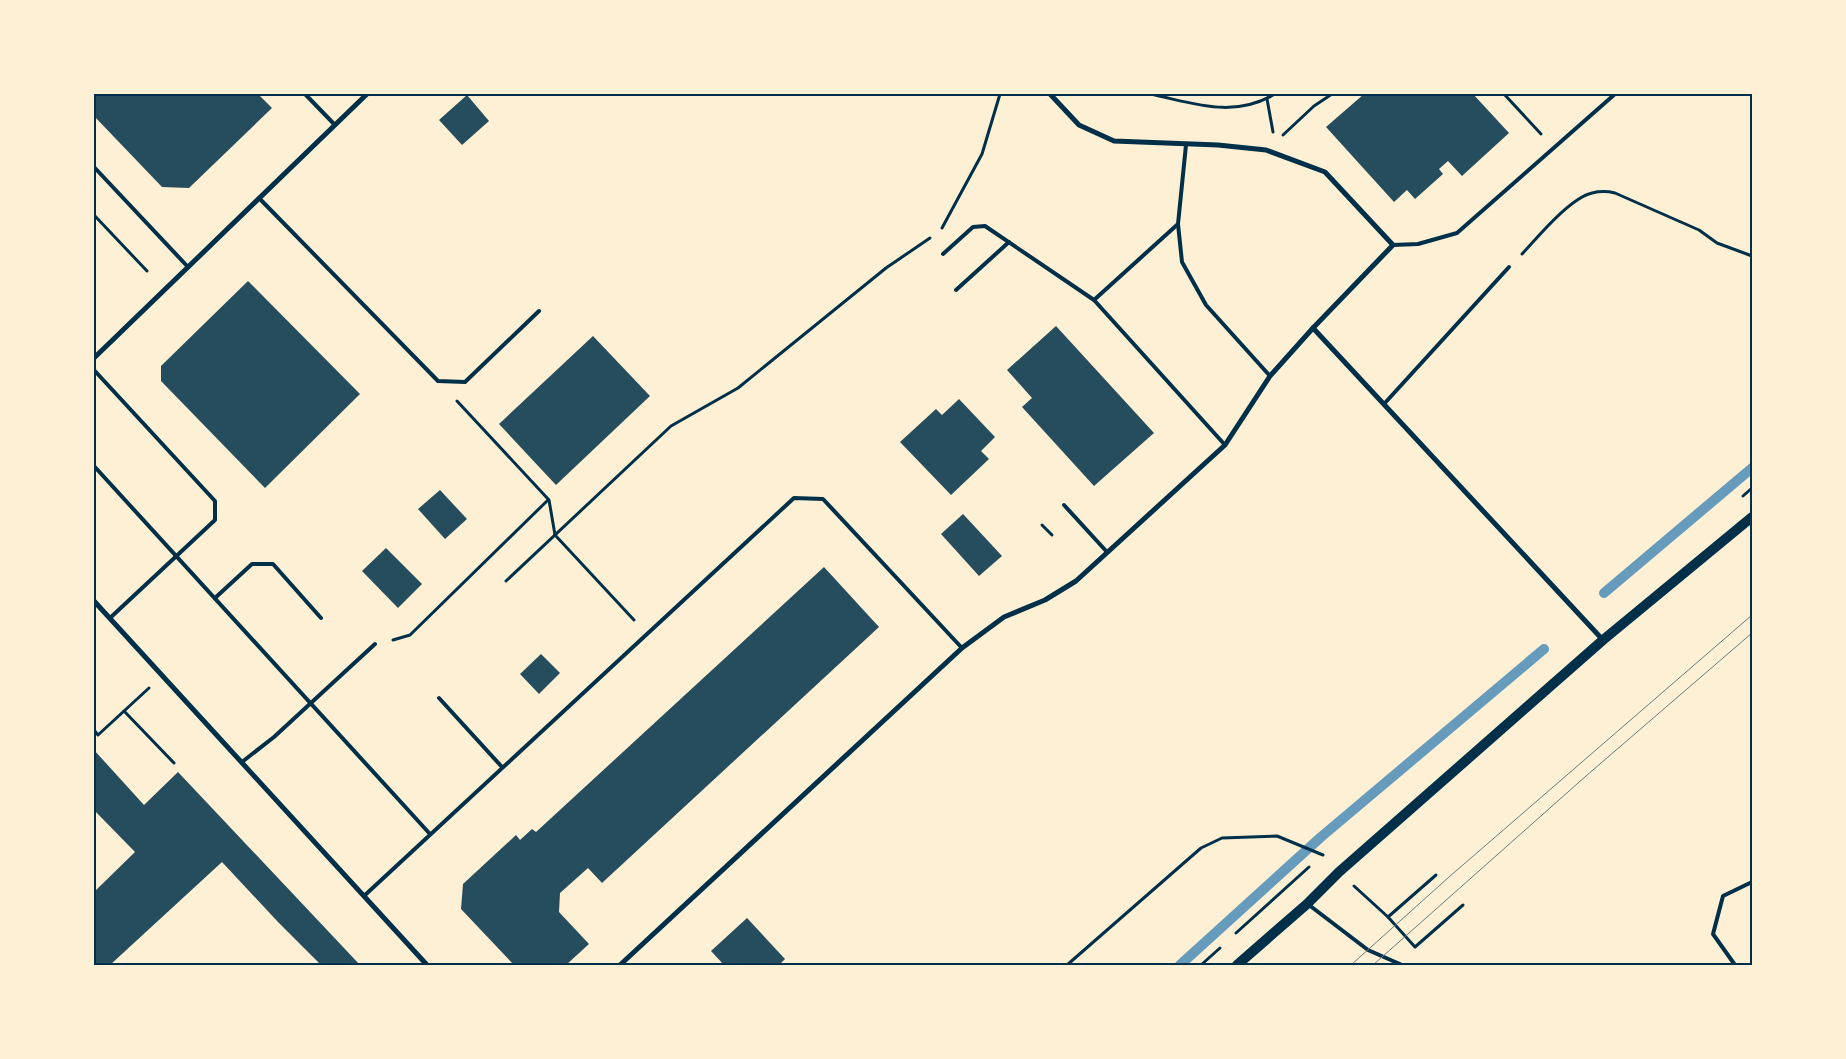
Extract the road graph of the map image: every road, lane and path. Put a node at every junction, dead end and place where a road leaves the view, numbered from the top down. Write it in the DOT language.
graph roads {
  1 [pos="305,94"];
  2 [pos="367,94"];
  3 [pos="1000,94"];
  4 [pos="1050,94"];
  5 [pos="1150,94"];
  6 [pos="1275,94"];
  7 [pos="1332,94"];
  8 [pos="1504,94"];
  9 [pos="1616,94"];
  10 [pos="1267,99"];
  11 [pos="335,125"];
  12 [pos="1273,132"];
  13 [pos="1282,135"];
  14 [pos="1186,145"];
  15 [pos="1554,148"];
  16 [pos="94,168"];
  17 [pos="259,198"];
  18 [pos="94,215"];
  19 [pos="1178,224"];
  20 [pos="940,231"];
  21 [pos="933,236"];
  22 [pos="1009,242"];
  23 [pos="1393,245"];
  24 [pos="943,254"];
  25 [pos="1752,256"];
  26 [pos="188,267"];
  27 [pos="1509,267"];
  28 [pos="147,271"];
  29 [pos="956,290"];
  30 [pos="1094,300"];
  31 [pos="539,311"];
  32 [pos="1312,328"];
  33 [pos="94,358"];
  34 [pos="94,370"];
  35 [pos="1270,376"];
  36 [pos="438,381"];
  37 [pos="1384,404"];
  38 [pos="1225,445"];
  39 [pos="94,466"];
  40 [pos="549,500"];
  41 [pos="1064,504"];
  42 [pos="1752,517"];
  43 [pos="1042,525"];
  44 [pos="555,535"];
  45 [pos="1052,535"];
  46 [pos="1107,552"];
  47 [pos="176,556"];
  48 [pos="506,581"];
  49 [pos="215,598"];
  50 [pos="94,601"];
  51 [pos="110,618"];
  52 [pos="322,618"];
  53 [pos="647,634"];
  54 [pos="1603,640"];
  55 [pos="375,644"];
  56 [pos="962,648"];
  57 [pos="162,675"];
  58 [pos="439,698"];
  59 [pos="311,703"];
  60 [pos="124,712"];
  61 [pos="94,730"];
  62 [pos="242,762"];
  63 [pos="174,763"];
  64 [pos="502,767"];
  65 [pos="430,834"];
  66 [pos="1323,855"];
  67 [pos="1436,875"];
  68 [pos="1752,882"];
  69 [pos="1350,883"];
  70 [pos="364,896"];
  71 [pos="1307,904"];
  72 [pos="1463,904"];
  73 [pos="1388,917"];
  74 [pos="427,965"];
  75 [pos="620,965"];
  76 [pos="1067,965"];
  77 [pos="1238,965"];
  78 [pos="1402,965"];
  79 [pos="1735,965"];
  1 -- 11 [label="lane"];
  2 -- 11 [label="street"];
  3 -- 20 [label="path"];
  4 -- 14 [label="street"];
  5 -- 10 [label="path"];
  6 -- 10 [label="path"];
  7 -- 13 [label="path"];
  8 -- 15 [label="path"];
  9 -- 15 [label="lane"];
  10 -- 12 [label="path"];
  11 -- 17 [label="street"];
  14 -- 19 [label="lane"];
  14 -- 23 [label="street"];
  15 -- 23 [label="lane"];
  16 -- 26 [label="lane"];
  17 -- 26 [label="street"];
  17 -- 36 [label="lane"];
  18 -- 28 [label="path"];
  19 -- 30 [label="lane"];
  19 -- 35 [label="lane"];
  21 -- 44 [label="path"];
  22 -- 24 [label="lane"];
  22 -- 29 [label="lane"];
  22 -- 30 [label="lane"];
  23 -- 32 [label="street"];
  25 -- 27 [label="path"];
  26 -- 33 [label="street"];
  27 -- 37 [label="lane"];
  30 -- 38 [label="lane"];
  31 -- 36 [label="lane"];
  32 -- 35 [label="street"];
  32 -- 37 [label="street"];
  34 -- 47 [label="lane"];
  35 -- 38 [label="street"];
  36 -- 40 [label="path"];
  37 -- 54 [label="street"];
  38 -- 46 [label="street"];
  39 -- 47 [label="lane"];
  40 -- 44 [label="path"];
  40 -- 55 [label="path"];
  41 -- 46 [label="lane"];
  42 -- 54 [label="main road"];
  43 -- 45 [label="path"];
  44 -- 48 [label="path"];
  44 -- 53 [label="path"];
  46 -- 56 [label="street"];
  47 -- 49 [label="lane"];
  47 -- 51 [label="lane"];
  49 -- 52 [label="lane"];
  49 -- 59 [label="lane"];
  50 -- 51 [label="street"];
  51 -- 57 [label="street"];
  53 -- 56 [label="lane"];
  53 -- 64 [label="lane"];
  54 -- 71 [label="main road"];
  55 -- 59 [label="lane"];
  56 -- 75 [label="street"];
  57 -- 60 [label="path"];
  57 -- 62 [label="street"];
  58 -- 64 [label="lane"];
  59 -- 62 [label="lane"];
  59 -- 65 [label="lane"];
  60 -- 61 [label="path"];
  60 -- 63 [label="path"];
  62 -- 70 [label="street"];
  64 -- 65 [label="lane"];
  65 -- 70 [label="lane"];
  66 -- 76 [label="path"];
  67 -- 73 [label="path"];
  68 -- 79 [label="lane"];
  69 -- 73 [label="path"];
  70 -- 74 [label="street"];
  71 -- 77 [label="main road"];
  71 -- 78 [label="lane"];
  72 -- 73 [label="path"];
}
